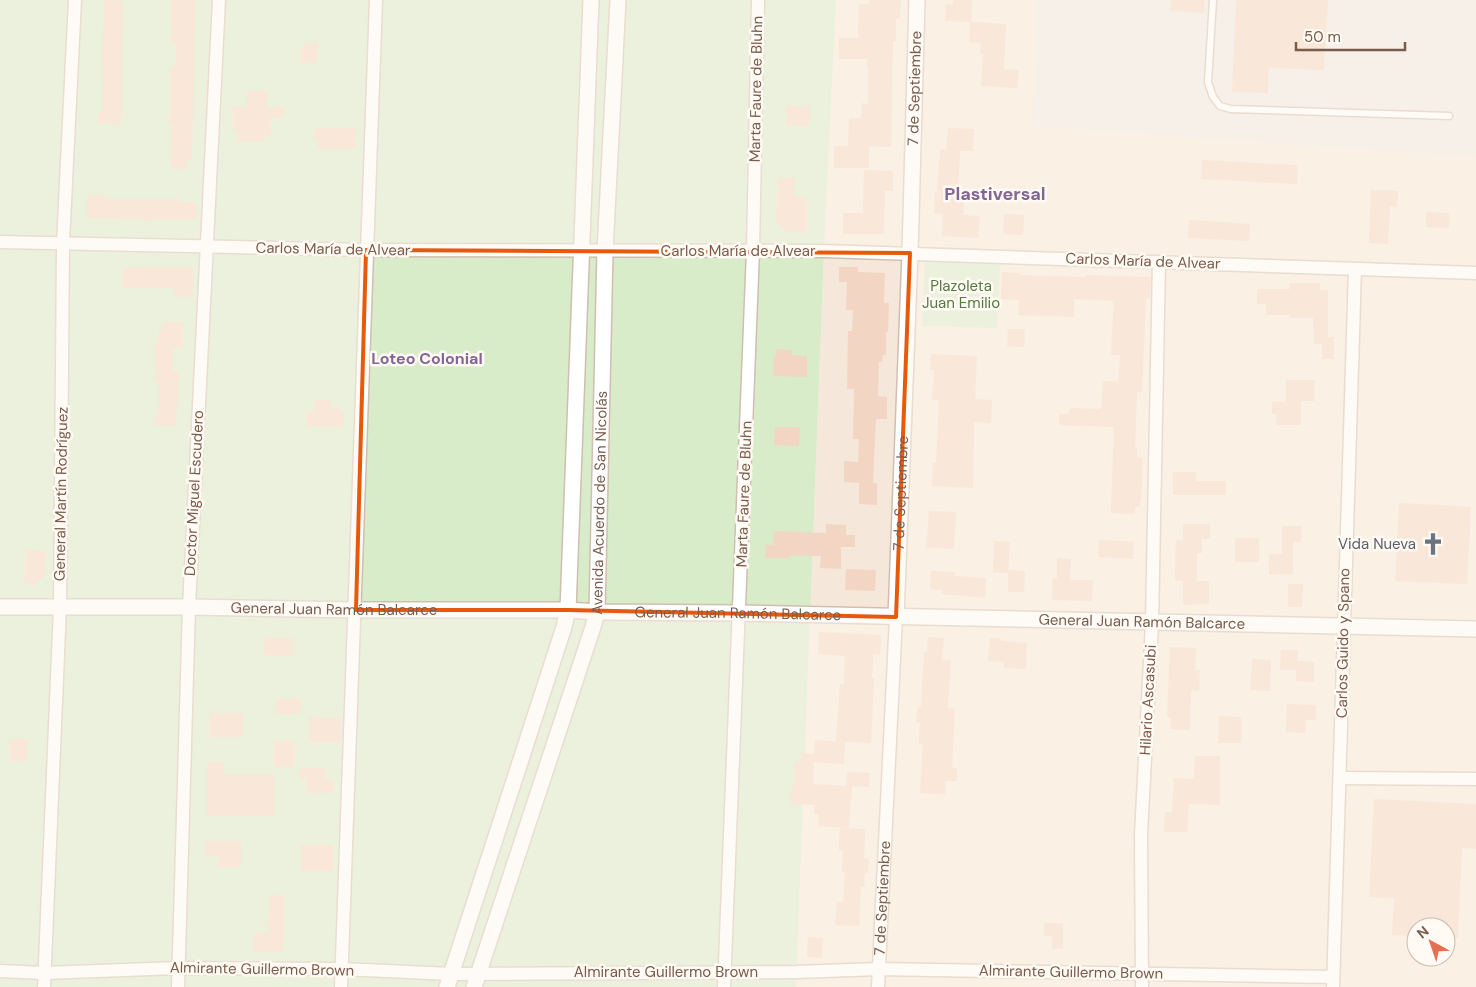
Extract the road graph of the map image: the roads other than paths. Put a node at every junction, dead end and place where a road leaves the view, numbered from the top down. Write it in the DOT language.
graph roads {
  1 [pos="75,0"];
  2 [pos="219,0"];
  3 [pos="376,0"];
  4 [pos="591,0"];
  5 [pos="618,0"];
  6 [pos="758,0"];
  7 [pos="917,0"];
  8 [pos="1213,0"];
  9 [pos="1449,116"];
  10 [pos="0,242"];
  11 [pos="63,243"];
  12 [pos="206,247"];
  13 [pos="366,250"];
  14 [pos="581,250"];
  15 [pos="753,250"];
  16 [pos="605,251"];
  17 [pos="910,253"];
  18 [pos="1159,262"];
  19 [pos="1354,269"];
  20 [pos="1476,273"];
  21 [pos="0,607"];
  22 [pos="60,607"];
  23 [pos="189,607"];
  24 [pos="356,610"];
  25 [pos="568,610"];
  26 [pos="597,612"];
  27 [pos="739,613"];
  28 [pos="896,617"];
  29 [pos="1152,623"];
  30 [pos="1343,626"];
  31 [pos="1476,629"];
  32 [pos="1340,778"];
  33 [pos="1476,779"];
  34 [pos="178,968"];
  35 [pos="342,969"];
  36 [pos="878,969"];
  37 [pos="0,971"];
  38 [pos="724,972"];
  39 [pos="44,973"];
  40 [pos="1142,973"];
  41 [pos="450,980"];
  42 [pos="476,980"];
  43 [pos="1333,982"];
  44 [pos="44,987"];
  45 [pos="178,987"];
  46 [pos="341,987"];
  47 [pos="724,987"];
  48 [pos="878,987"];
  49 [pos="1142,987"];
  1 -- 11 [label="street, General Martín Rodríguez"];
  2 -- 12 [label="street, Doctor Miguel Escudero"];
  3 -- 13 [label="street"];
  4 -- 14 [label="street, Avenida Acuerdo de San Nicolás"];
  5 -- 16 [label="street, Avenida Acuerdo de San Nicolás"];
  6 -- 15 [label="street, Marta Faure de Bluhn"];
  7 -- 17 [label="street, 7 de Septiembre"];
  8 -- 9 [label="lane"];
  10 -- 11 [label="street, Carlos María de Alvear"];
  11 -- 12 [label="street, Carlos María de Alvear"];
  11 -- 22 [label="street, General Martín Rodríguez"];
  12 -- 13 [label="street, Carlos María de Alvear"];
  12 -- 23 [label="street, Doctor Miguel Escudero"];
  13 -- 14 [label="street, Carlos María de Alvear"];
  13 -- 24 [label="street"];
  14 -- 16 [label="street, Carlos María de Alvear"];
  14 -- 25 [label="street, Avenida Acuerdo de San Nicolás"];
  15 -- 16 [label="street, Carlos María de Alvear"];
  15 -- 17 [label="street, Carlos María de Alvear"];
  15 -- 27 [label="street, Marta Faure de Bluhn"];
  16 -- 26 [label="street, Avenida Acuerdo de San Nicolás"];
  17 -- 18 [label="street, Carlos María de Alvear"];
  17 -- 28 [label="street, 7 de Septiembre"];
  18 -- 19 [label="street, Carlos María de Alvear"];
  18 -- 29 [label="street, Hilario Ascasubi"];
  19 -- 20 [label="street, Carlos María de Alvear"];
  19 -- 30 [label="street, Carlos Guido y Spano"];
  21 -- 22 [label="street, General Juan Ramón Balcarce"];
  22 -- 23 [label="street, General Juan Ramón Balcarce"];
  22 -- 39 [label="street, General Martín Rodríguez"];
  23 -- 24 [label="street, General Juan Ramón Balcarce"];
  23 -- 34 [label="street, Doctor Miguel Escudero"];
  24 -- 25 [label="street, General Juan Ramón Balcarce"];
  24 -- 35 [label="street"];
  25 -- 26 [label="street, General Juan Ramón Balcarce"];
  25 -- 41 [label="street, Avenida Acuerdo de San Nicolás"];
  26 -- 27 [label="street, General Juan Ramón Balcarce"];
  26 -- 42 [label="street, Avenida Acuerdo de San Nicolás"];
  27 -- 28 [label="street, General Juan Ramón Balcarce"];
  27 -- 38 [label="street, Marta Faure de Bluhn"];
  28 -- 29 [label="street, General Juan Ramón Balcarce"];
  28 -- 36 [label="street, 7 de Septiembre"];
  29 -- 30 [label="street, General Juan Ramón Balcarce"];
  29 -- 40 [label="street, Hilario Ascasubi"];
  30 -- 31 [label="street, General Juan Ramón Balcarce"];
  30 -- 32 [label="street, Carlos Guido y Spano"];
  32 -- 33 [label="street"];
  32 -- 43 [label="street, Carlos Guido y Spano"];
  34 -- 35 [label="street, Almirante Guillermo Brown"];
  34 -- 39 [label="street, Almirante Guillermo Brown"];
  34 -- 45 [label="street, Doctor Miguel Escudero"];
  35 -- 41 [label="street, Almirante Guillermo Brown"];
  35 -- 46 [label="street"];
  36 -- 38 [label="street, Almirante Guillermo Brown"];
  36 -- 40 [label="street, Almirante Guillermo Brown"];
  36 -- 48 [label="street, 7 de Septiembre"];
  37 -- 39 [label="street, Almirante Guillermo Brown"];
  38 -- 42 [label="street, Almirante Guillermo Brown"];
  38 -- 47 [label="street, Marta Faure de Bluhn"];
  39 -- 44 [label="street, General Martín Rodríguez"];
  40 -- 43 [label="street, Almirante Guillermo Brown"];
  40 -- 49 [label="street, Hilario Ascasubi"];
  41 -- 42 [label="street, Almirante Guillermo Brown"];
}
